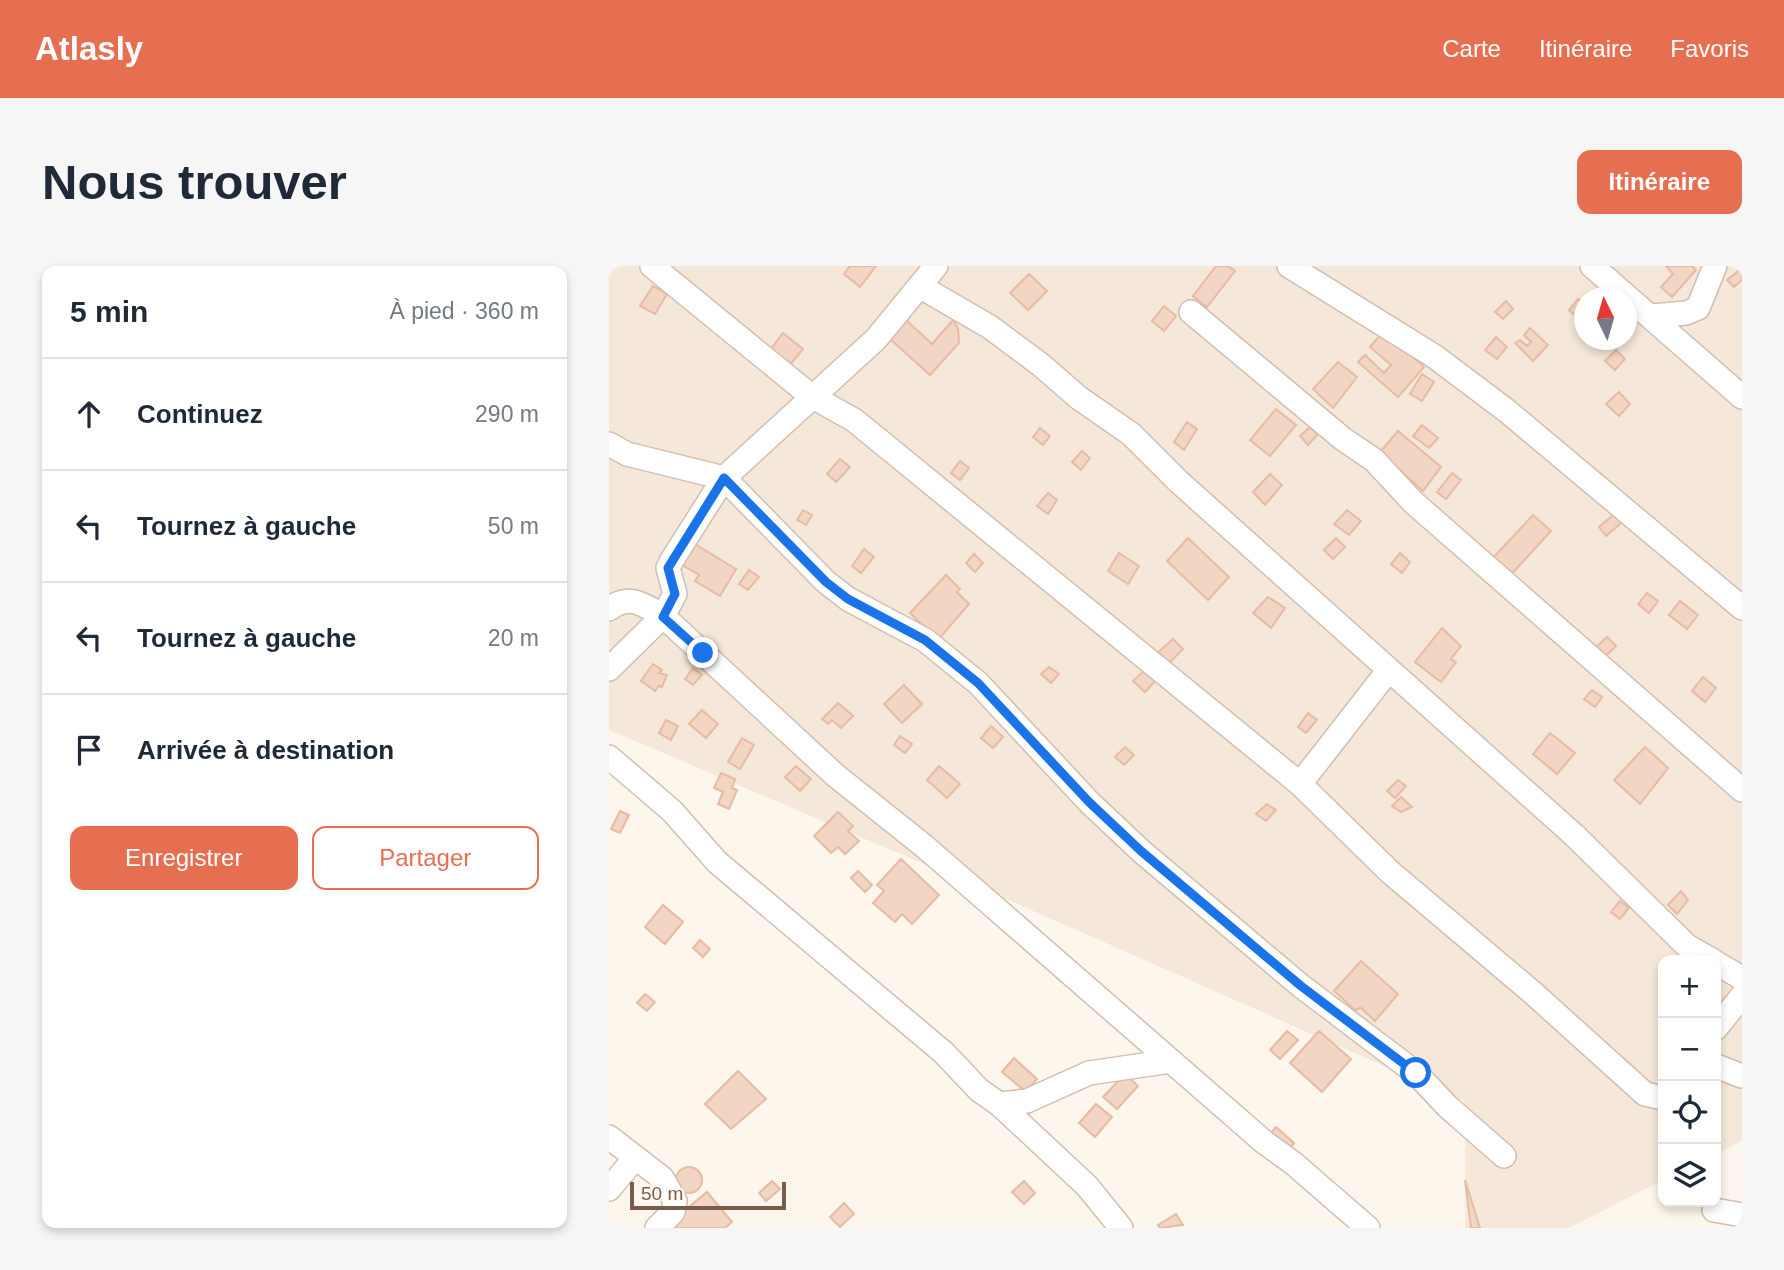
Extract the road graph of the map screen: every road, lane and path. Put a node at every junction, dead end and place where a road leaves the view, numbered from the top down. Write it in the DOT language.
graph roads {
  1 [pos="652,266"];
  2 [pos="936,266"];
  3 [pos="1289,266"];
  4 [pos="1592,266"];
  5 [pos="1715,266"];
  6 [pos="921,287"];
  7 [pos="1191,312"];
  8 [pos="1653,316"];
  9 [pos="811,396"];
  10 [pos="1742,397"];
  11 [pos="609,444"];
  12 [pos="724,478"];
  13 [pos="1742,608"];
  14 [pos="609,609"];
  15 [pos="663,617"];
  16 [pos="609,669"];
  17 [pos="1388,671"];
  18 [pos="609,757"];
  19 [pos="1300,784"];
  20 [pos="1742,790"];
  21 [pos="1704,955"];
  22 [pos="1721,965"];
  23 [pos="1742,978"];
  24 [pos="1742,996"];
  25 [pos="1721,1022"];
  26 [pos="1171,1061"];
  27 [pos="1721,1068"];
  28 [pos="1742,1076"];
  29 [pos="1658,1097"];
  30 [pos="999,1104"];
  31 [pos="609,1137"];
  32 [pos="1504,1156"];
  33 [pos="635,1158"];
  34 [pos="609,1189"];
  35 [pos="1714,1210"];
  36 [pos="1742,1215"];
  37 [pos="657,1228"];
  38 [pos="1121,1228"];
  39 [pos="1368,1228"];
  1 -- 9 [label="street"];
  2 -- 6 [label="street"];
  3 -- 13 [label="street"];
  4 -- 8 [label="street"];
  5 -- 8 [label="street"];
  6 -- 9 [label="street"];
  6 -- 17 [label="street"];
  7 -- 20 [label="street"];
  8 -- 10 [label="street"];
  9 -- 12 [label="street"];
  9 -- 19 [label="street"];
  11 -- 12 [label="street"];
  12 -- 15 [label="street"];
  12 -- 32 [label="street"];
  14 -- 15 [label="street"];
  15 -- 16 [label="street"];
  15 -- 26 [label="street"];
  17 -- 19 [label="street"];
  17 -- 21 [label="street"];
  18 -- 30 [label="street"];
  19 -- 29 [label="street"];
  22 -- 23 [label="street"];
  24 -- 25 [label="street"];
  26 -- 30 [label="street"];
  26 -- 39 [label="street"];
  27 -- 28 [label="street"];
  30 -- 38 [label="street"];
  31 -- 33 [label="street"];
  33 -- 34 [label="street"];
  33 -- 37 [label="street"];
  35 -- 36 [label="street"];
}
